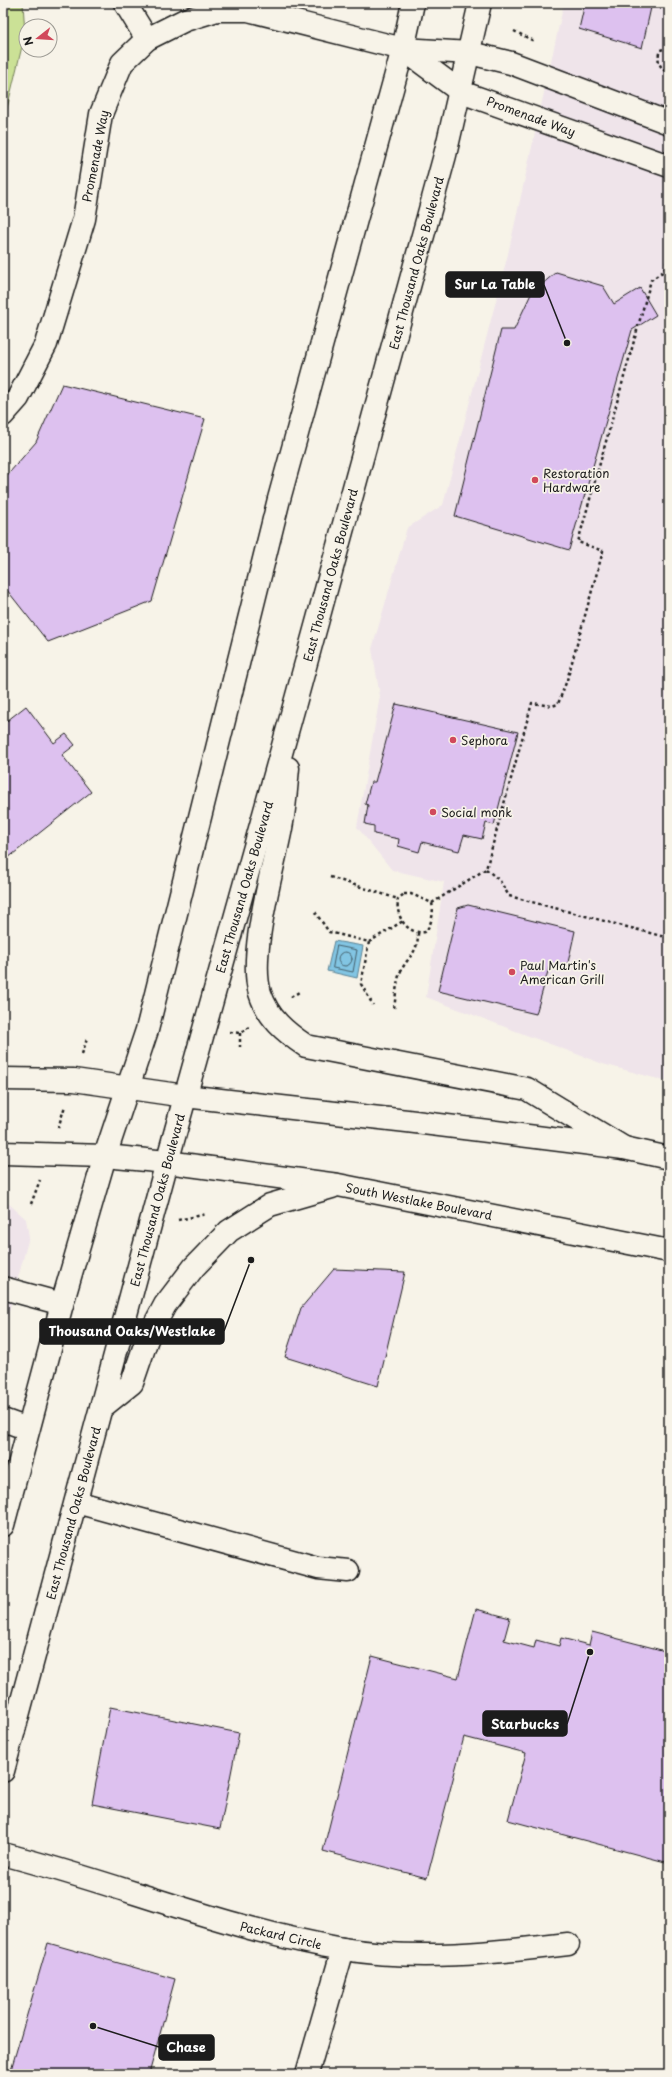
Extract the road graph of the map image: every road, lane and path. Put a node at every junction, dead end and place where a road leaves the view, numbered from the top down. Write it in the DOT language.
graph roads {
  1 [pos="125,3"];
  2 [pos="413,3"];
  3 [pos="480,3"];
  4 [pos="147,39"];
  5 [pos="669,48"];
  6 [pos="402,49"];
  7 [pos="470,53"];
  8 [pos="669,74"];
  9 [pos="461,92"];
  10 [pos="669,123"];
  11 [pos="669,166"];
  12 [pos="669,256"];
  13 [pos="3,415"];
  14 [pos="296,703"];
  15 [pos="486,868"];
  16 [pos="330,877"];
  17 [pos="398,899"];
  18 [pos="432,902"];
  19 [pos="315,912"];
  20 [pos="403,921"];
  21 [pos="418,933"];
  22 [pos="669,938"];
  23 [pos="369,942"];
  24 [pos="373,1005"];
  25 [pos="394,1008"];
  26 [pos="228,1032"];
  27 [pos="87,1039"];
  28 [pos="240,1047"];
  29 [pos="3,1079"];
  30 [pos="74,1080"];
  31 [pos="129,1087"];
  32 [pos="185,1096"];
  33 [pos="624,1148"];
  34 [pos="3,1153"];
  35 [pos="50,1154"];
  36 [pos="105,1156"];
  37 [pos="669,1158"];
  38 [pos="167,1162"];
  39 [pos="338,1185"];
  40 [pos="31,1204"];
  41 [pos="214,1213"];
  42 [pos="178,1220"];
  43 [pos="669,1252"];
  44 [pos="3,1288"];
  45 [pos="62,1304"];
  46 [pos="101,1408"];
  47 [pos="3,1420"];
  48 [pos="28,1429"];
  49 [pos="76,1502"];
  50 [pos="3,1525"];
  51 [pos="348,1571"];
  52 [pos="3,1771"];
  53 [pos="3,1854"];
  54 [pos="568,1944"];
  55 [pos="343,1949"];
  56 [pos="307,2074"];
  1 -- 4 [label="main road"];
  2 -- 6 [label="main road"];
  3 -- 7 [label="main road, East Thousand Oaks Boulevard"];
  4 -- 6 [label="main road, Promenade Way"];
  4 -- 13 [label="main road, Promenade Way"];
  5 -- 8 [label="path"];
  6 -- 7 [label="main road, Promenade Way"];
  6 -- 9 [label="main road, Promenade Way"];
  6 -- 31 [label="main road"];
  7 -- 9 [label="main road, East Thousand Oaks Boulevard"];
  7 -- 10 [label="main road, Promenade Way"];
  9 -- 11 [label="main road, Promenade Way"];
  9 -- 14 [label="main road, East Thousand Oaks Boulevard"];
  12 -- 15 [label="path"];
  14 -- 32 [label="main road, East Thousand Oaks Boulevard"];
  14 -- 33 [label="main road"];
  15 -- 18 [label="path"];
  15 -- 22 [label="path"];
  16 -- 17 [label="path"];
  17 -- 18 [label="path"];
  17 -- 20 [label="path"];
  18 -- 21 [label="path"];
  19 -- 23 [label="path"];
  20 -- 21 [label="path"];
  20 -- 23 [label="path"];
  21 -- 25 [label="path"];
  23 -- 24 [label="path"];
  26 -- 28 [label="path"];
  27 -- 30 [label="path"];
  29 -- 30 [label="main road"];
  30 -- 31 [label="main road"];
  30 -- 35 [label="path"];
  31 -- 32 [label="main road"];
  31 -- 36 [label="main road"];
  32 -- 33 [label="main road"];
  32 -- 38 [label="main road, East Thousand Oaks Boulevard"];
  33 -- 37 [label="main road"];
  34 -- 35 [label="main road, South Westlake Boulevard"];
  35 -- 36 [label="main road, South Westlake Boulevard"];
  35 -- 40 [label="path"];
  36 -- 38 [label="main road, South Westlake Boulevard"];
  36 -- 45 [label="main road"];
  38 -- 39 [label="main road, South Westlake Boulevard"];
  38 -- 46 [label="main road, East Thousand Oaks Boulevard"];
  39 -- 43 [label="main road, South Westlake Boulevard"];
  39 -- 46 [label="main road"];
  41 -- 42 [label="path"];
  44 -- 45 [label="main road"];
  45 -- 48 [label="main road"];
  46 -- 49 [label="main road, East Thousand Oaks Boulevard"];
  47 -- 48 [label="main road"];
  48 -- 50 [label="main road"];
  49 -- 51 [label="main road"];
  49 -- 52 [label="main road, East Thousand Oaks Boulevard"];
  53 -- 55 [label="main road, Packard Circle"];
  54 -- 55 [label="main road, Packard Circle"];
  55 -- 56 [label="main road"];
}
